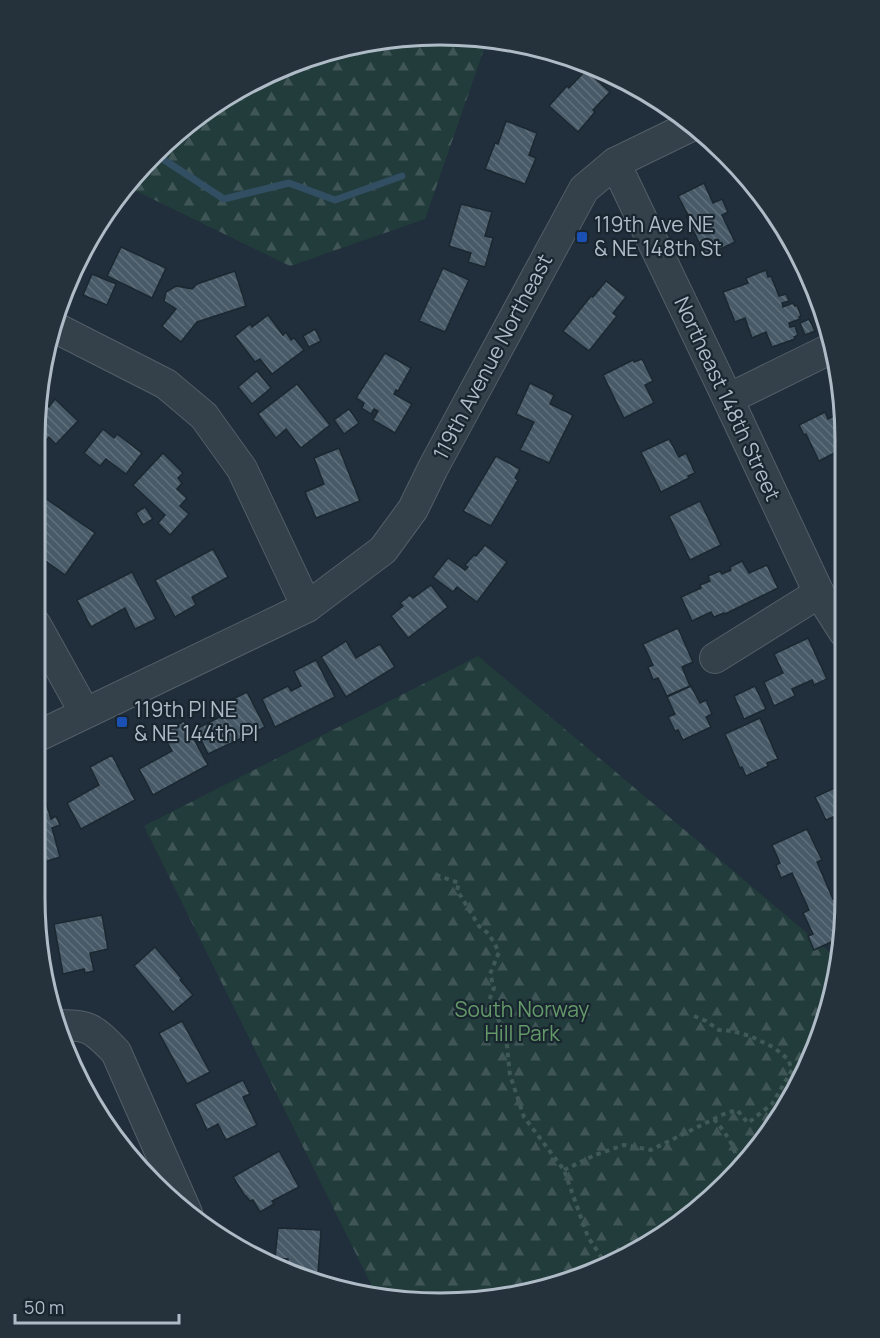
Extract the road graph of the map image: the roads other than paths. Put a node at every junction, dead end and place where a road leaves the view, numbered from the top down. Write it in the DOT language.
graph roads {
  1 [pos="683,130"];
  2 [pos="615,163"];
  3 [pos="60,330"];
  4 [pos="825,352"];
  5 [pos="728,399"];
  6 [pos="819,593"];
  7 [pos="307,607"];
  8 [pos="835,618"];
  9 [pos="45,641"];
  10 [pos="715,658"];
  11 [pos="85,713"];
  12 [pos="45,733"];
  13 [pos="66,1024"];
  14 [pos="178,1193"];
  1 -- 2 [label="street, 119th Avenue Northeast"];
  2 -- 5 [label="street, Northeast 148th Street"];
  2 -- 7 [label="street, 119th Avenue Northeast"];
  3 -- 7 [label="street"];
  4 -- 5 [label="street"];
  5 -- 6 [label="street, Northeast 148th Street"];
  6 -- 8 [label="street, Northeast 148th Street"];
  6 -- 10 [label="street"];
  7 -- 11 [label="street, 119th Avenue Northeast"];
  9 -- 11 [label="street"];
  11 -- 12 [label="street, 119th Avenue Northeast"];
  13 -- 14 [label="street"];
}
